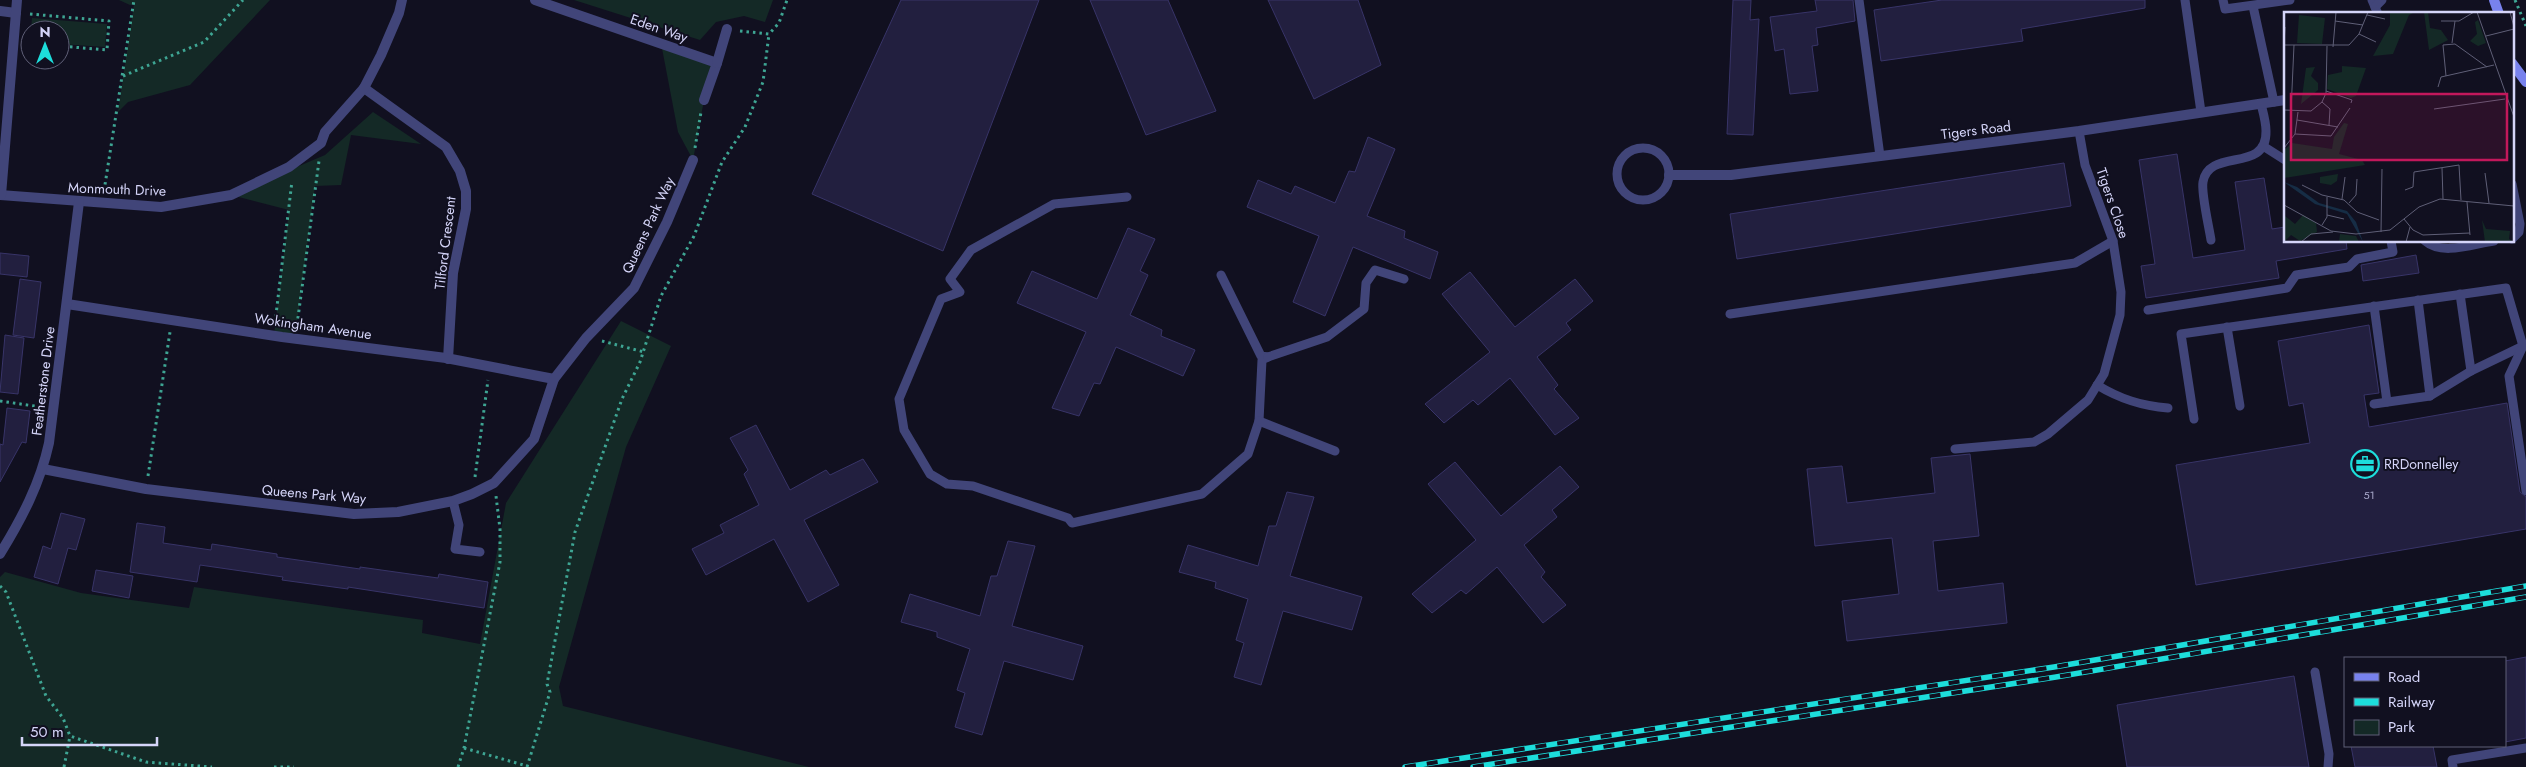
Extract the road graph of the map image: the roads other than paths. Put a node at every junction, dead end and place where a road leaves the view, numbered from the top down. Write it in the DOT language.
graph roads {
  1 [pos="17,0"];
  2 [pos="402,0"];
  3 [pos="535,0"];
  4 [pos="1859,0"];
  5 [pos="2186,0"];
  6 [pos="2223,0"];
  7 [pos="2290,0"];
  8 [pos="2382,0"];
  9 [pos="2494,0"];
  10 [pos="2253,6"];
  11 [pos="2375,7"];
  12 [pos="0,11"];
  13 [pos="2498,12"];
  14 [pos="16,13"];
  15 [pos="727,29"];
  16 [pos="717,63"];
  17 [pos="2514,66"];
  18 [pos="2526,82"];
  19 [pos="364,88"];
  20 [pos="704,100"];
  21 [pos="2284,100"];
  22 [pos="2274,102"];
  23 [pos="2261,104"];
  24 [pos="2201,112"];
  25 [pos="2079,131"];
  26 [pos="2263,146"];
  27 [pos="1880,156"];
  28 [pos="2284,159"];
  29 [pos="693,160"];
  30 [pos="1669,175"];
  31 [pos="2514,194"];
  32 [pos="1,195"];
  33 [pos="1127,197"];
  34 [pos="80,202"];
  35 [pos="2514,236"];
  36 [pos="2211,240"];
  37 [pos="2113,241"];
  38 [pos="2391,242"];
  39 [pos="2426,242"];
  40 [pos="2488,242"];
  41 [pos="1221,275"];
  42 [pos="1404,279"];
  43 [pos="2460,294"];
  44 [pos="2418,300"];
  45 [pos="67,304"];
  46 [pos="2374,306"];
  47 [pos="2148,310"];
  48 [pos="1730,314"];
  49 [pos="2228,327"];
  50 [pos="2525,345"];
  51 [pos="1268,357"];
  52 [pos="448,358"];
  53 [pos="2471,371"];
  54 [pos="554,379"];
  55 [pos="2097,386"];
  56 [pos="2430,396"];
  57 [pos="2387,402"];
  58 [pos="2374,404"];
  59 [pos="2240,406"];
  60 [pos="2168,408"];
  61 [pos="2194,419"];
  62 [pos="1259,422"];
  63 [pos="1955,449"];
  64 [pos="1335,450"];
  65 [pos="43,469"];
  66 [pos="2526,491"];
  67 [pos="453,501"];
  68 [pos="480,552"];
  69 [pos="0,554"];
  70 [pos="2315,672"];
  71 [pos="2526,748"];
  72 [pos="2328,767"];
  73 [pos="2453,767"];
  1 -- 14 [label="street"];
  2 -- 19 [label="street, Monmouth Drive"];
  3 -- 16 [label="street, Eden Way"];
  4 -- 27 [label="lane"];
  5 -- 24 [label="lane"];
  6 -- 10 [label="lane"];
  7 -- 10 [label="lane"];
  8 -- 11 [label="lane"];
  9 -- 13 [label="main road"];
  10 -- 22 [label="lane"];
  12 -- 14 [label="street"];
  14 -- 32 [label="street"];
  15 -- 16 [label="street"];
  16 -- 20 [label="street"];
  17 -- 18 [label="main road"];
  19 -- 34 [label="street, Monmouth Drive"];
  19 -- 52 [label="street, Tilford Crescent"];
  21 -- 22 [label="street, Tigers Road"];
  22 -- 23 [label="street, Tigers Road"];
  23 -- 24 [label="street, Tigers Road"];
  23 -- 26 [label="lane"];
  24 -- 25 [label="street, Tigers Road"];
  25 -- 27 [label="street, Tigers Road"];
  25 -- 37 [label="lane, Tigers Close"];
  26 -- 28 [label="lane"];
  26 -- 36 [label="lane"];
  27 -- 30 [label="street, Tigers Road"];
  29 -- 54 [label="street, Queens Park Way"];
  30 -- 30 [label="lane"];
  31 -- 35 [label="lane"];
  32 -- 34 [label="street, Monmouth Drive"];
  33 -- 62 [label="lane"];
  34 -- 45 [label="street, Featherstone Drive"];
  37 -- 48 [label="lane"];
  37 -- 55 [label="lane, Tigers Close"];
  38 -- 47 [label="lane"];
  39 -- 40 [label="lane"];
  41 -- 51 [label="lane"];
  42 -- 51 [label="lane"];
  43 -- 44 [label="lane"];
  43 -- 50 [label="lane"];
  43 -- 53 [label="lane"];
  44 -- 46 [label="lane"];
  44 -- 56 [label="lane"];
  45 -- 52 [label="street, Wokingham Avenue"];
  45 -- 65 [label="street, Featherstone Drive"];
  46 -- 49 [label="lane"];
  46 -- 57 [label="lane"];
  49 -- 59 [label="lane"];
  49 -- 61 [label="lane"];
  50 -- 53 [label="lane"];
  50 -- 66 [label="lane"];
  51 -- 62 [label="lane"];
  52 -- 54 [label="street, Wokingham Avenue"];
  53 -- 56 [label="lane"];
  54 -- 67 [label="street, Queens Park Way"];
  55 -- 60 [label="lane"];
  55 -- 63 [label="lane, Tigers Close"];
  56 -- 57 [label="lane"];
  57 -- 58 [label="lane"];
  62 -- 64 [label="lane"];
  65 -- 67 [label="street, Queens Park Way"];
  65 -- 69 [label="street, Featherstone Drive"];
  67 -- 68 [label="lane"];
  70 -- 72 [label="lane"];
  71 -- 73 [label="lane"];
}
